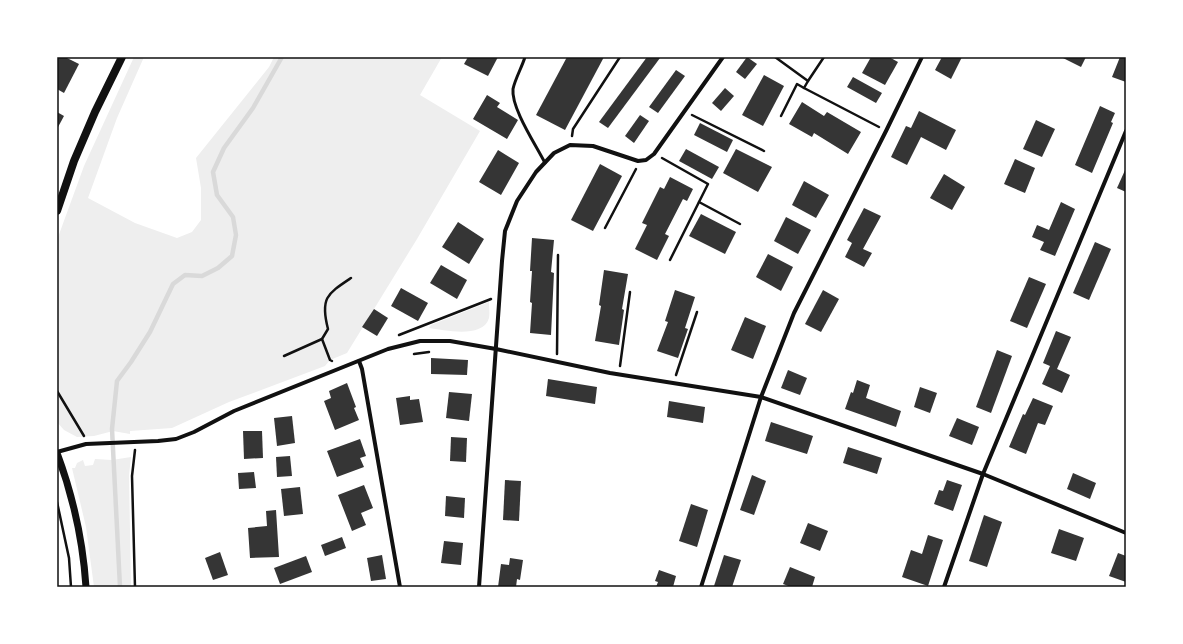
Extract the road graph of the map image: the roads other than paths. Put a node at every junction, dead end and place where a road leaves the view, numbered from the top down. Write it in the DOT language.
graph roads {
  1 [pos="122,57"];
  2 [pos="525,57"];
  3 [pos="723,57"];
  4 [pos="922,57"];
  5 [pos="1126,131"];
  6 [pos="545,163"];
  7 [pos="57,211"];
  8 [pos="496,349"];
  9 [pos="359,361"];
  10 [pos="761,397"];
  11 [pos="57,452"];
  12 [pos="983,474"];
  13 [pos="1126,533"];
  14 [pos="86,587"];
  15 [pos="400,587"];
  16 [pos="480,587"];
  17 [pos="701,587"];
  18 [pos="944,587"];
  1 -- 7 [label="main road"];
  2 -- 6 [label="lane"];
  3 -- 6 [label="street"];
  4 -- 10 [label="street"];
  5 -- 12 [label="street"];
  6 -- 8 [label="street"];
  8 -- 9 [label="street"];
  8 -- 10 [label="street"];
  8 -- 16 [label="street"];
  9 -- 11 [label="street"];
  9 -- 15 [label="street"];
  10 -- 12 [label="street"];
  10 -- 17 [label="street"];
  11 -- 14 [label="street"];
  12 -- 13 [label="street"];
  12 -- 18 [label="street"];
}
